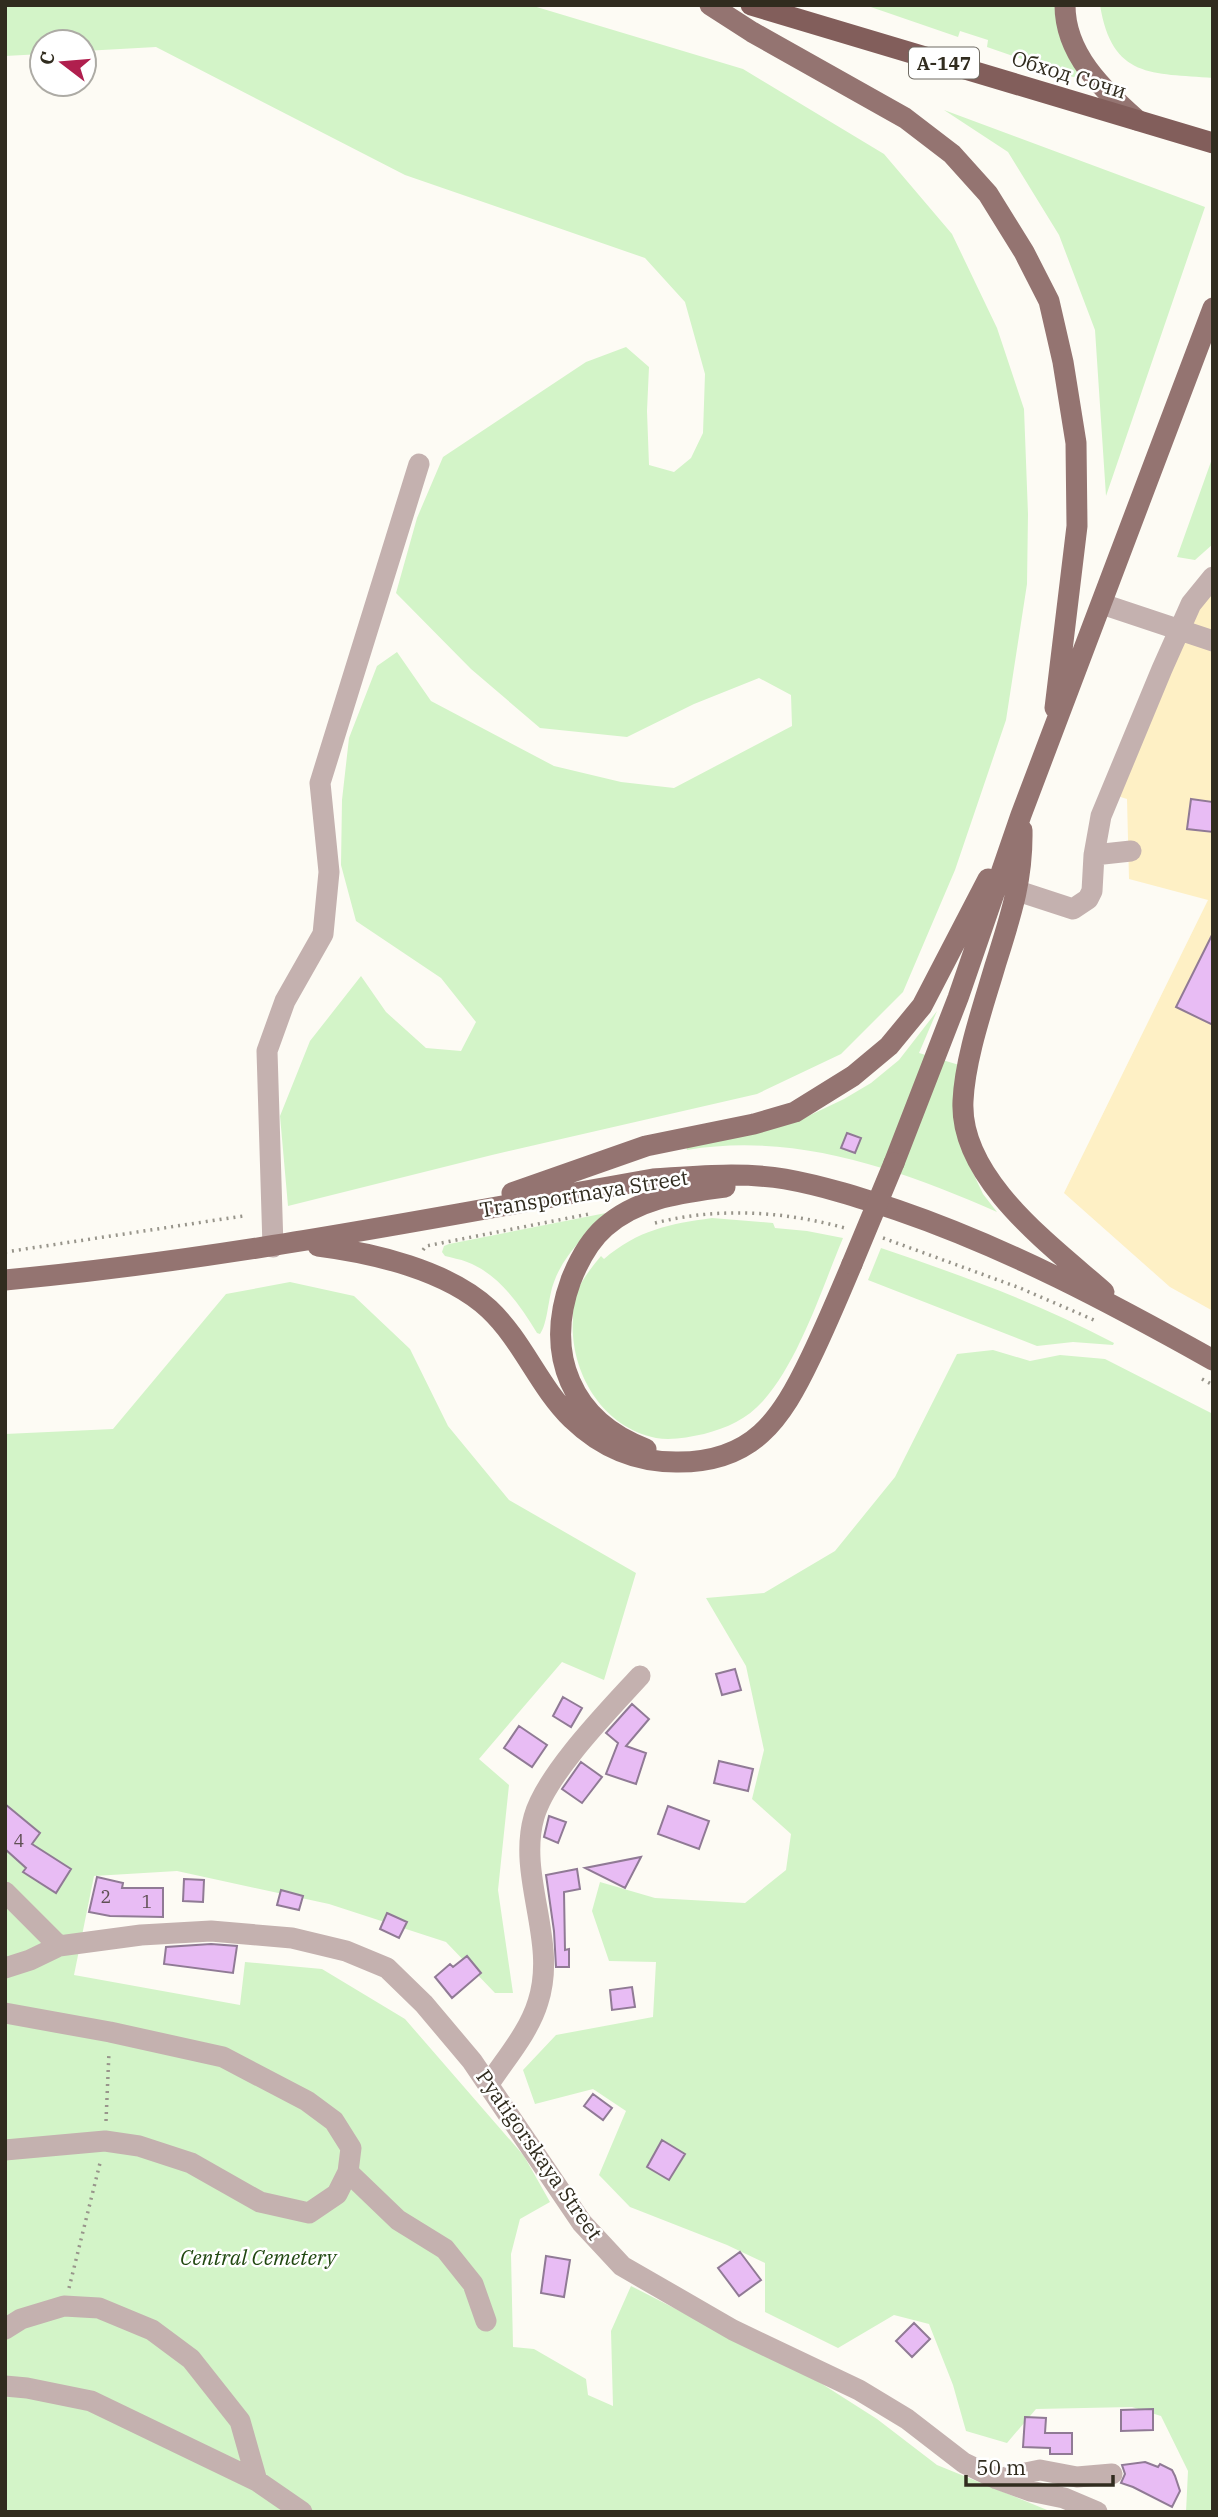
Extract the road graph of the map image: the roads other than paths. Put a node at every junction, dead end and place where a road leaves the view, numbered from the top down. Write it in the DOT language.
graph roads {
  1 [pos="710,5"];
  2 [pos="751,5"];
  3 [pos="1065,5"];
  4 [pos="1137,120"];
  5 [pos="1207,142"];
  6 [pos="1213,308"];
  7 [pos="419,464"];
  8 [pos="1208,587"];
  9 [pos="1102,604"];
  10 [pos="1179,628"];
  11 [pos="1213,641"];
  12 [pos="1052,738"];
  13 [pos="1021,815"];
  14 [pos="1131,851"];
  15 [pos="1094,855"];
  16 [pos="1018,891"];
  17 [pos="783,1179"];
  18 [pos="454,1214"];
  19 [pos="295,1244"];
  20 [pos="273,1247"];
  21 [pos="5,1280"];
  22 [pos="1127,1312"];
  23 [pos="1213,1360"];
  24 [pos="697,1462"];
  25 [pos="640,1676"];
  26 [pos="5,1892"];
  27 [pos="59,1946"];
  28 [pos="5,1968"];
  29 [pos="5,2013"];
  30 [pos="489,2084"];
  31 [pos="5,2150"];
  32 [pos="348,2172"];
  33 [pos="486,2320"];
  34 [pos="5,2329"];
  35 [pos="5,2386"];
  36 [pos="1112,2474"];
  37 [pos="997,2479"];
  38 [pos="257,2481"];
  39 [pos="302,2512"];
  40 [pos="1097,2512"];
  1 -- 12 [label="main road"];
  2 -- 4 [label="highway, Обход Сочи / А-147"];
  3 -- 4 [label="main road, А-147"];
  4 -- 5 [label="highway, Обход Сочи / А-147"];
  6 -- 9 [label="main road"];
  7 -- 20 [label="street"];
  8 -- 10 [label="street"];
  9 -- 10 [label="street"];
  9 -- 12 [label="main road"];
  10 -- 11 [label="street"];
  10 -- 15 [label="street"];
  12 -- 13 [label="main road"];
  13 -- 16 [label="main road"];
  13 -- 18 [label="main road"];
  13 -- 24 [label="main road, bridge"];
  14 -- 15 [label="street"];
  15 -- 16 [label="street"];
  16 -- 22 [label="main road"];
  17 -- 18 [label="main road, Transportnaya Street"];
  17 -- 22 [label="main road, Transportnaya Street"];
  17 -- 24 [label="main road"];
  18 -- 19 [label="main road, Transportnaya Street"];
  19 -- 20 [label="main road, Transportnaya Street"];
  19 -- 24 [label="main road"];
  20 -- 21 [label="main road, Transportnaya Street"];
  22 -- 23 [label="main road, Transportnaya Street"];
  25 -- 30 [label="street"];
  26 -- 27 [label="street"];
  27 -- 28 [label="street, Pyatigorskaya Street"];
  27 -- 30 [label="street, Pyatigorskaya Street"];
  29 -- 32 [label="street"];
  30 -- 37 [label="street, Pyatigorskaya Street"];
  31 -- 32 [label="street"];
  32 -- 33 [label="street"];
  34 -- 38 [label="street"];
  35 -- 38 [label="street"];
  36 -- 37 [label="street"];
  37 -- 40 [label="street, Pyatigorskaya Street"];
  38 -- 39 [label="street"];
}
